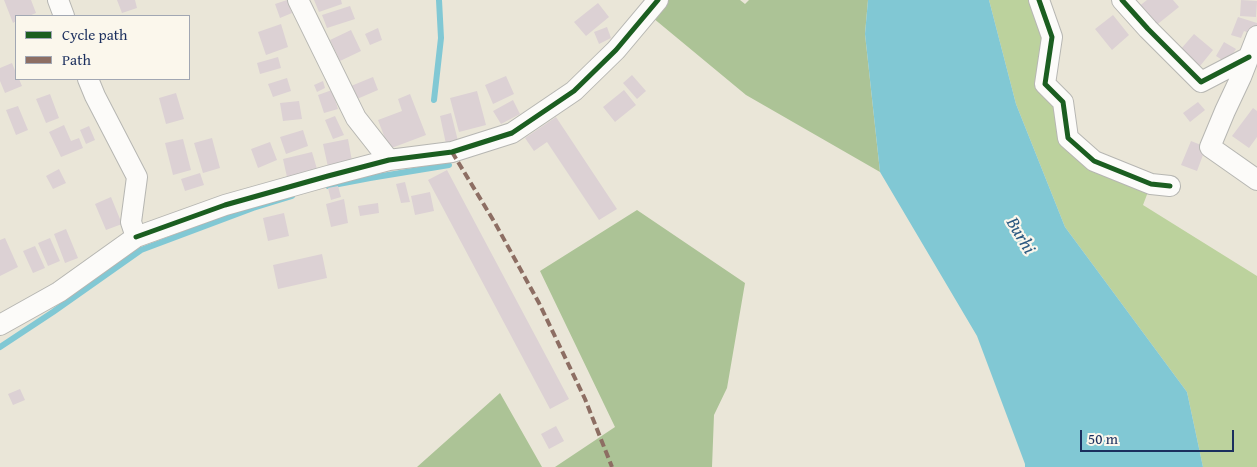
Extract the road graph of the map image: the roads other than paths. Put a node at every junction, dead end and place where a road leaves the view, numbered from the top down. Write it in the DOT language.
graph roads {
  1 [pos="58,0"];
  2 [pos="298,0"];
  3 [pos="658,0"];
  4 [pos="1039,0"];
  5 [pos="1122,0"];
  6 [pos="64,15"];
  7 [pos="1257,36"];
  8 [pos="1249,57"];
  9 [pos="88,80"];
  10 [pos="389,160"];
  11 [pos="1257,180"];
  12 [pos="1170,186"];
  13 [pos="136,237"];
  14 [pos="0,325"];
  1 -- 6 [label="street"];
  2 -- 10 [label="street"];
  3 -- 10 [label="street"];
  4 -- 12 [label="street"];
  5 -- 8 [label="street"];
  7 -- 8 [label="street"];
  8 -- 11 [label="street"];
  9 -- 13 [label="street"];
  10 -- 13 [label="street"];
  13 -- 14 [label="street"];
}
